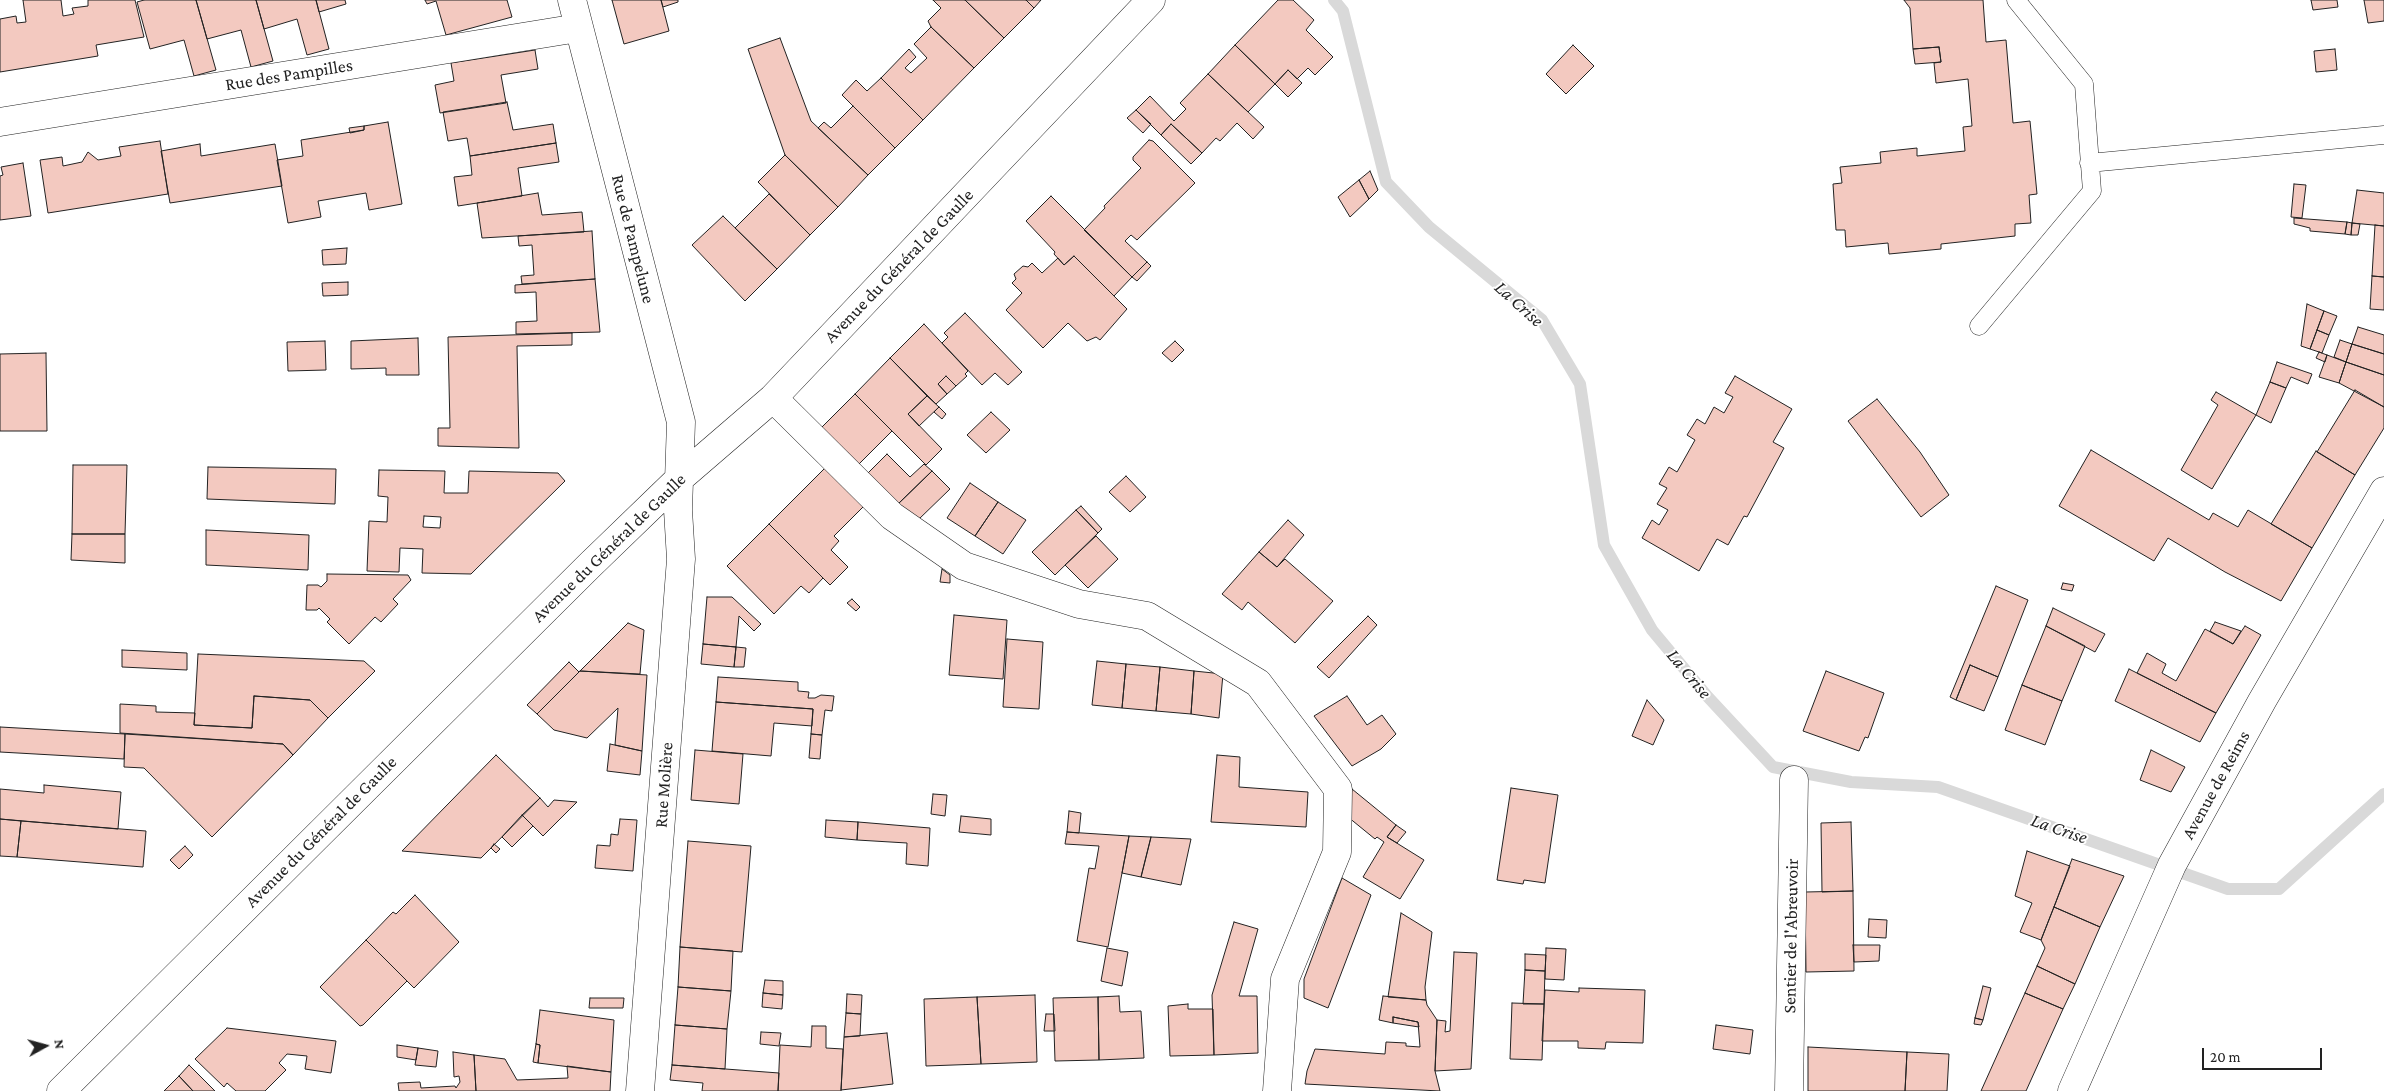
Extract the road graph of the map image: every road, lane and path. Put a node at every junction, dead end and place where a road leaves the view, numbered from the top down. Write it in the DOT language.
graph roads {
  1 [pos="572,0"];
  2 [pos="1152,0"];
  3 [pos="2016,0"];
  4 [pos="578,28"];
  5 [pos="0,122"];
  6 [pos="2384,135"];
  7 [pos="2089,162"];
  8 [pos="1979,326"];
  9 [pos="773,398"];
  10 [pos="679,479"];
  11 [pos="2384,491"];
  12 [pos="1794,780"];
  13 [pos="61,1091"];
  14 [pos="640,1091"];
  15 [pos="1277,1091"];
  16 [pos="1789,1091"];
  17 [pos="2072,1091"];
  1 -- 4 [label="street, Rue de Pampelune"];
  2 -- 9 [label="street, Avenue du Général de Gaulle"];
  3 -- 7 [label="lane"];
  4 -- 5 [label="street, Rue des Pampilles"];
  4 -- 10 [label="street, Rue de Pampelune"];
  6 -- 7 [label="lane"];
  7 -- 8 [label="lane"];
  9 -- 10 [label="street, Avenue du Général de Gaulle"];
  9 -- 15 [label="street"];
  10 -- 13 [label="street, Avenue du Général de Gaulle"];
  10 -- 14 [label="street, Rue Molière"];
  11 -- 17 [label="street, Avenue de Reims"];
  12 -- 16 [label="street, Sentier de l'Abreuvoir"];
}
